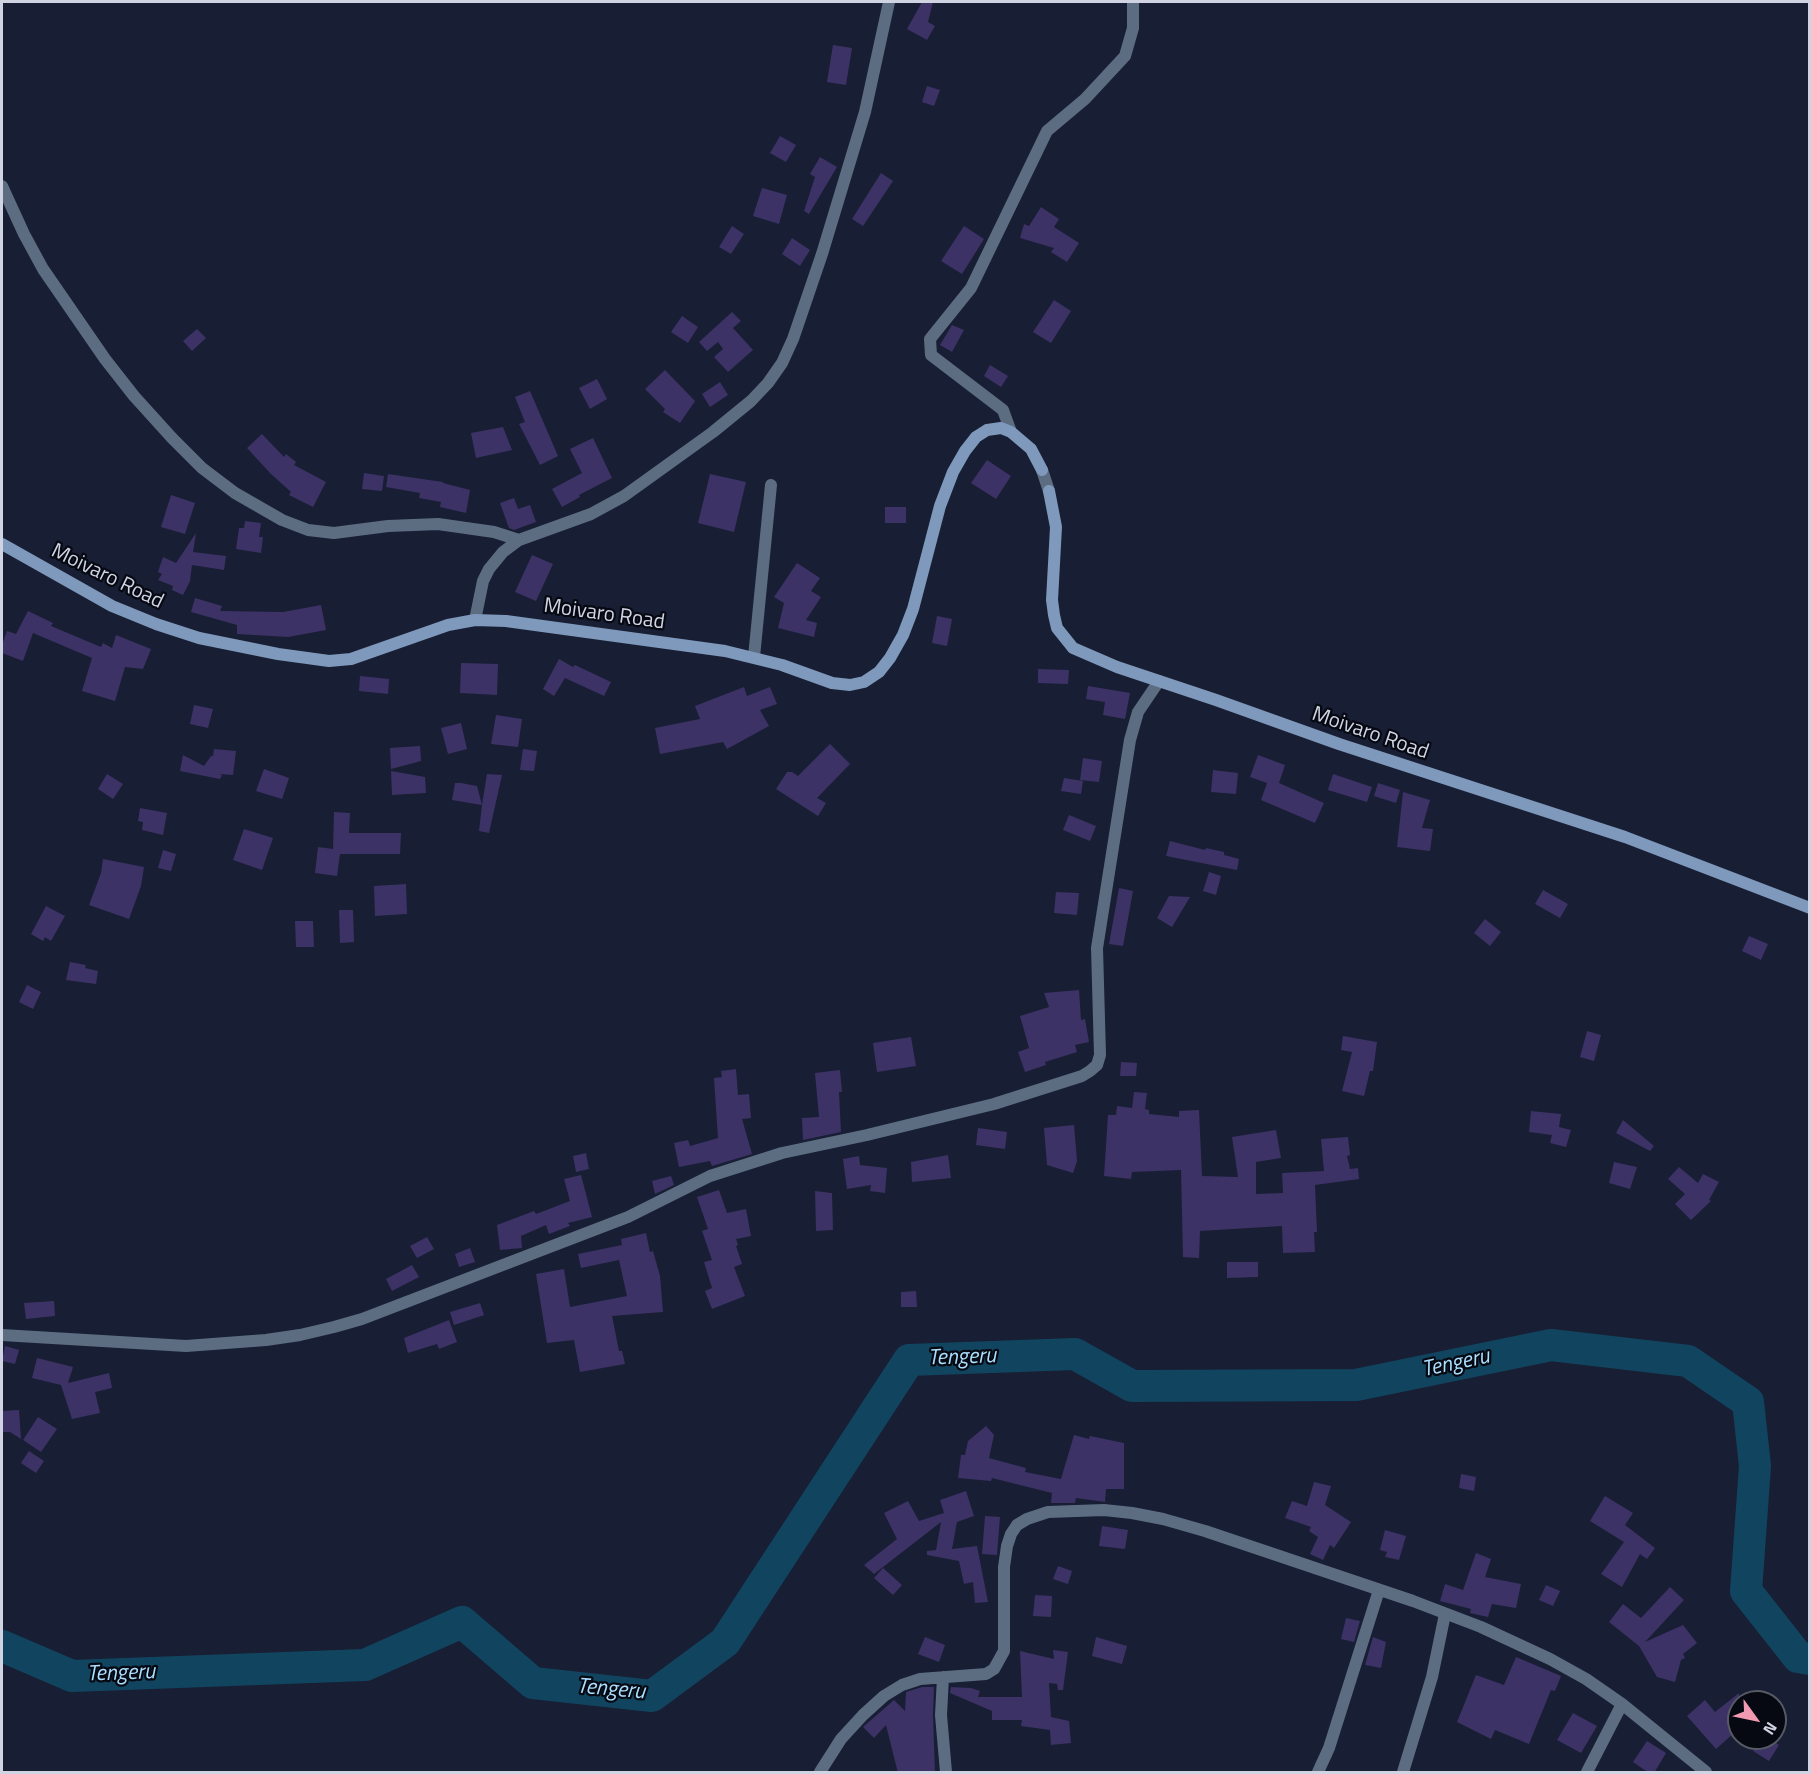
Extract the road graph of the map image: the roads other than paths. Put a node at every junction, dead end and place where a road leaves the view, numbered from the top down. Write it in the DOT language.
graph roads {
  1 [pos="889,2"];
  2 [pos="1133,2"];
  3 [pos="2,186"];
  4 [pos="1011,432"];
  5 [pos="771,485"];
  6 [pos="519,540"];
  7 [pos="2,544"];
  8 [pos="475,620"];
  9 [pos="754,657"];
  10 [pos="1159,681"];
  11 [pos="1809,908"];
  12 [pos="2,1335"];
  13 [pos="1379,1590"];
  14 [pos="1445,1614"];
  15 [pos="943,1677"];
  16 [pos="1622,1704"];
  17 [pos="820,1773"];
  18 [pos="946,1773"];
  19 [pos="1318,1773"];
  20 [pos="1403,1773"];
  21 [pos="1587,1773"];
  22 [pos="1706,1773"];
  1 -- 6 [label="street"];
  2 -- 4 [label="street"];
  3 -- 6 [label="street"];
  4 -- 9 [label="street, Moivaro Road"];
  4 -- 10 [label="street, Moivaro Road"];
  5 -- 9 [label="street"];
  6 -- 8 [label="street"];
  7 -- 8 [label="street, Moivaro Road"];
  8 -- 9 [label="street, Moivaro Road"];
  10 -- 11 [label="street, Moivaro Road"];
  10 -- 12 [label="street"];
  13 -- 14 [label="street"];
  13 -- 15 [label="street"];
  13 -- 19 [label="street"];
  14 -- 16 [label="street"];
  14 -- 20 [label="street"];
  15 -- 17 [label="street"];
  15 -- 18 [label="street"];
  16 -- 21 [label="street"];
  16 -- 22 [label="street"];
}
